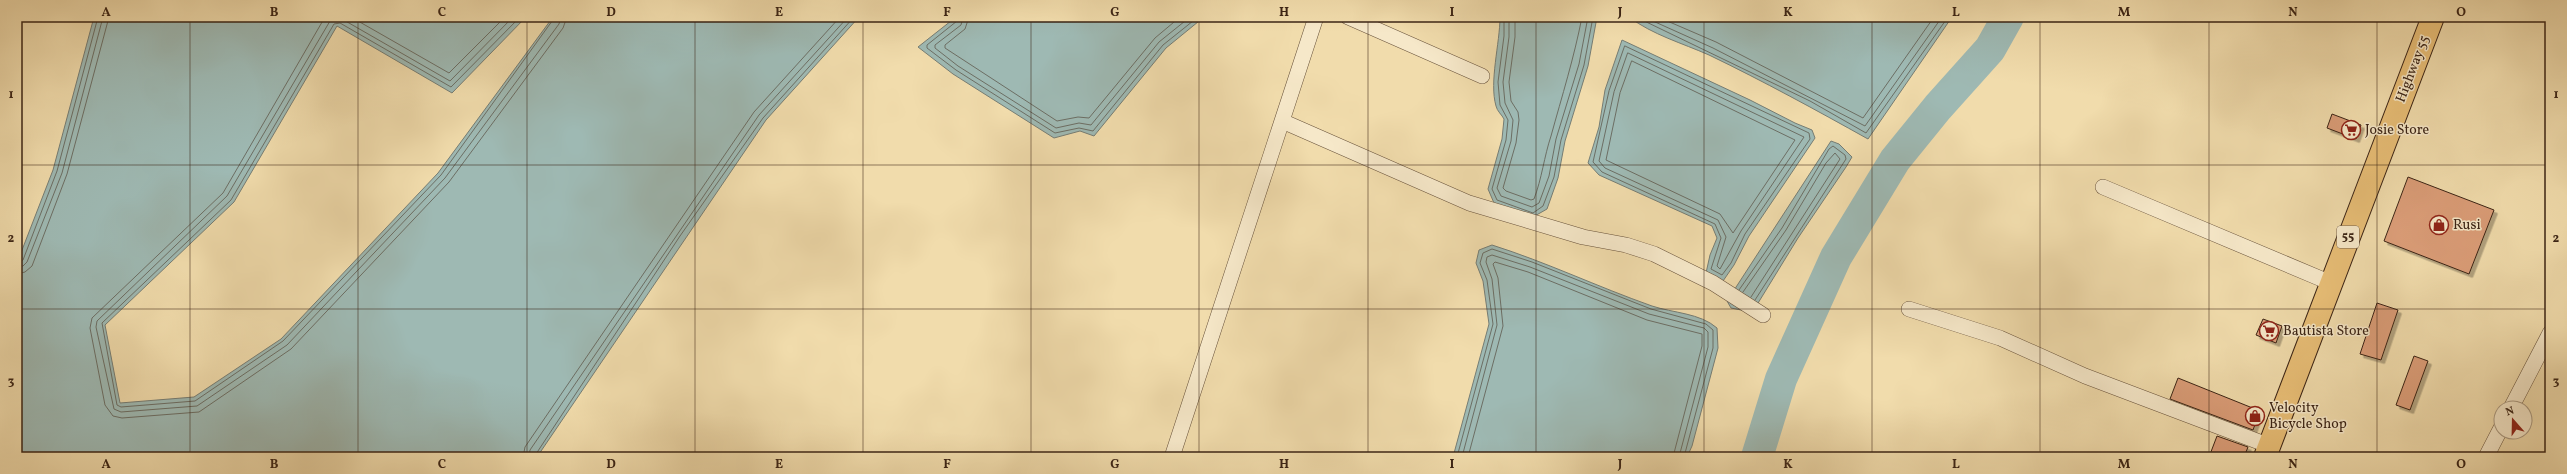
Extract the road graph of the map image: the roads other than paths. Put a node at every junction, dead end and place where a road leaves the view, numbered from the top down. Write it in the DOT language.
graph roads {
  1 [pos="1316,17"];
  2 [pos="1348,17"];
  3 [pos="2433,17"];
  4 [pos="1482,76"];
  5 [pos="1282,121"];
  6 [pos="2103,187"];
  7 [pos="2331,283"];
  8 [pos="1909,308"];
  9 [pos="1763,316"];
  10 [pos="2549,337"];
  11 [pos="2515,400"];
  12 [pos="2495,440"];
  13 [pos="2268,451"];
  14 [pos="1172,457"];
  15 [pos="2486,457"];
  1 -- 5 [label="street"];
  2 -- 4 [label="street"];
  3 -- 7 [label="highway, Highway 55 / 55"];
  5 -- 9 [label="street"];
  5 -- 14 [label="street"];
  6 -- 7 [label="street"];
  7 -- 13 [label="highway, Highway 55 / 55"];
  8 -- 13 [label="street"];
  10 -- 11 [label="street"];
  12 -- 15 [label="street"];
}
